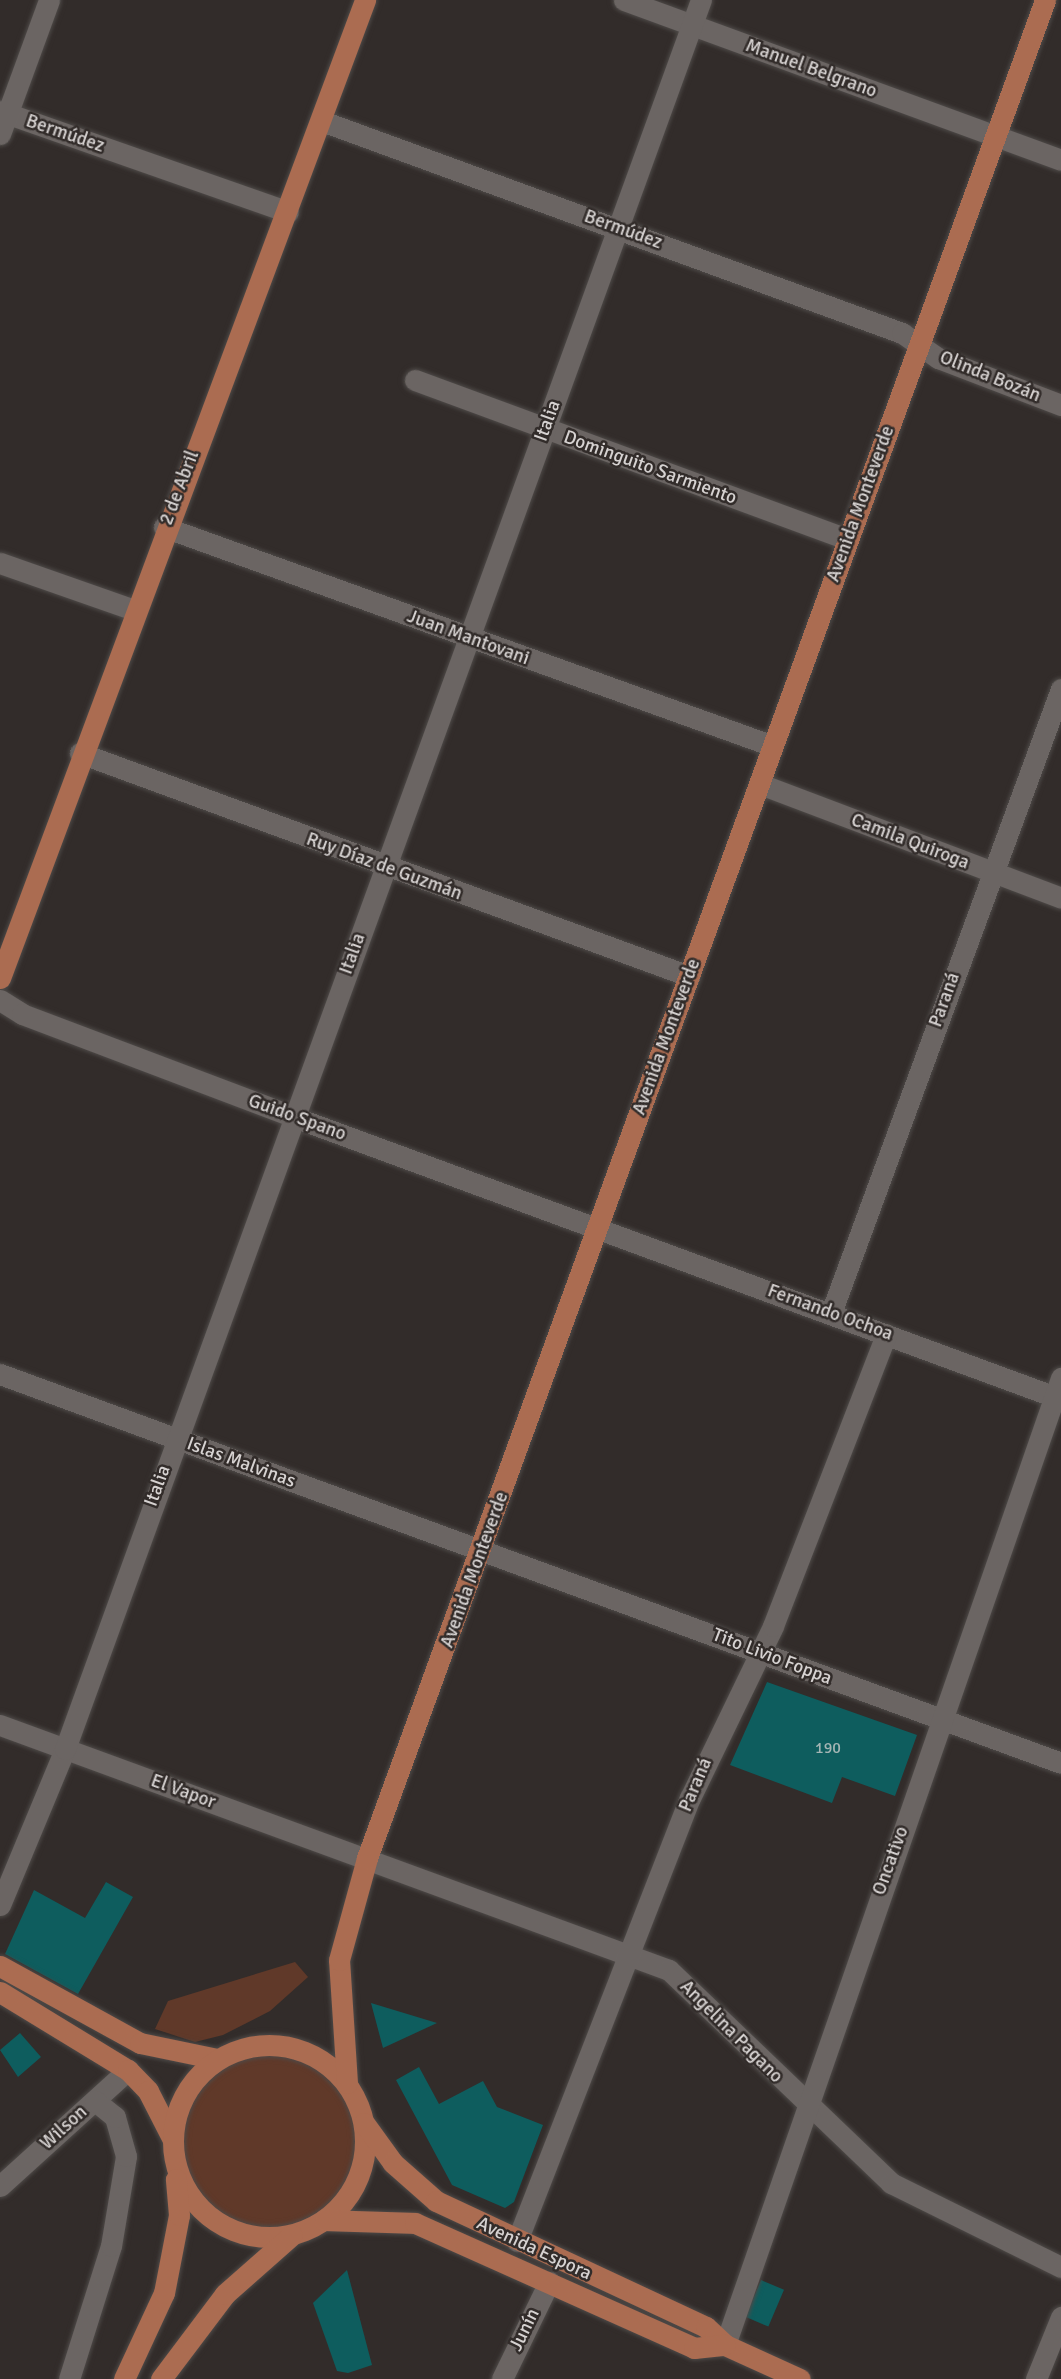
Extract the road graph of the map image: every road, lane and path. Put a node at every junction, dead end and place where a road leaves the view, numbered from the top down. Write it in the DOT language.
graph roads {
  1 [pos="49,0"];
  2 [pos="365,0"];
  3 [pos="624,0"];
  4 [pos="701,0"];
  5 [pos="1045,0"];
  6 [pos="691,25"];
  7 [pos="4,112"];
  8 [pos="322,121"];
  9 [pos="0,134"];
  10 [pos="997,137"];
  11 [pos="1061,160"];
  12 [pos="288,212"];
  13 [pos="618,227"];
  14 [pos="920,346"];
  15 [pos="415,380"];
  16 [pos="1061,405"];
  17 [pos="545,430"];
  18 [pos="164,527"];
  19 [pos="848,539"];
  20 [pos="0,564"];
  21 [pos="134,610"];
  22 [pos="466,638"];
  23 [pos="1061,689"];
  24 [pos="773,746"];
  25 [pos="80,753"];
  26 [pos="760,784"];
  27 [pos="384,867"];
  28 [pos="991,873"];
  29 [pos="1061,898"];
  30 [pos="689,976"];
  31 [pos="0,978"];
  32 [pos="0,1000"];
  33 [pos="294,1117"];
  34 [pos="598,1229"];
  35 [pos="831,1313"];
  36 [pos="886,1334"];
  37 [pos="0,1374"];
  38 [pos="1059,1391"];
  39 [pos="175,1439"];
  40 [pos="483,1550"];
  41 [pos="758,1651"];
  42 [pos="941,1721"];
  43 [pos="0,1725"];
  44 [pos="65,1749"];
  45 [pos="1061,1763"];
  46 [pos="367,1858"];
  47 [pos="0,1905"];
  48 [pos="631,1952"];
  49 [pos="0,1966"];
  50 [pos="0,1992"];
  51 [pos="217,2059"];
  52 [pos="128,2070"];
  53 [pos="347,2083"];
  54 [pos="95,2101"];
  55 [pos="804,2106"];
  56 [pos="364,2123"];
  57 [pos="172,2138"];
  58 [pos="176,2170"];
  59 [pos="0,2186"];
  60 [pos="325,2220"];
  61 [pos="292,2235"];
  62 [pos="517,2241"];
  63 [pos="1061,2267"];
  64 [pos="549,2282"];
  65 [pos="1061,2318"];
  66 [pos="725,2344"];
  67 [pos="69,2379"];
  68 [pos="124,2379"];
  69 [pos="161,2379"];
  70 [pos="502,2379"];
  71 [pos="800,2379"];
  72 [pos="1036,2379"];
  1 -- 7 [label="street"];
  2 -- 8 [label="main road, 2 de Abril"];
  3 -- 6 [label="street, Manuel Belgrano"];
  4 -- 6 [label="street, Italia"];
  5 -- 10 [label="main road, Avenida Monteverde"];
  6 -- 10 [label="street, Manuel Belgrano"];
  6 -- 13 [label="street, Italia"];
  7 -- 9 [label="street"];
  7 -- 12 [label="street, Bermúdez"];
  8 -- 12 [label="main road, 2 de Abril"];
  8 -- 13 [label="street, Bermúdez"];
  10 -- 11 [label="street, Manuel Belgrano"];
  10 -- 14 [label="main road, Avenida Monteverde"];
  12 -- 18 [label="main road, 2 de Abril"];
  13 -- 14 [label="street, Bermúdez"];
  13 -- 17 [label="street, Italia"];
  14 -- 16 [label="street, Olinda Bozán"];
  14 -- 19 [label="main road, Avenida Monteverde"];
  15 -- 17 [label="street, Dominguito Sarmiento"];
  17 -- 19 [label="street, Dominguito Sarmiento"];
  17 -- 22 [label="street, Italia"];
  18 -- 21 [label="main road, 2 de Abril"];
  18 -- 22 [label="street, Juan Mantovani"];
  19 -- 24 [label="main road, Avenida Monteverde"];
  20 -- 21 [label="street"];
  21 -- 25 [label="main road, 2 de Abril"];
  22 -- 24 [label="street, Juan Mantovani"];
  22 -- 27 [label="street, Italia"];
  23 -- 28 [label="street, Paraná"];
  24 -- 26 [label="main road, Avenida Monteverde"];
  25 -- 27 [label="street, Ruy Díaz de Guzmán"];
  25 -- 31 [label="main road, 2 de Abril"];
  26 -- 28 [label="street, Camila Quiroga"];
  26 -- 30 [label="main road, Avenida Monteverde"];
  27 -- 30 [label="street, Ruy Díaz de Guzmán"];
  27 -- 33 [label="street, Italia"];
  28 -- 29 [label="street, Camila Quiroga"];
  28 -- 35 [label="street, Paraná"];
  30 -- 34 [label="main road, Avenida Monteverde"];
  32 -- 33 [label="street, Guido Spano"];
  33 -- 34 [label="street, Guido Spano"];
  33 -- 39 [label="street, Italia"];
  34 -- 35 [label="street, Fernando Ochoa"];
  34 -- 40 [label="main road, Avenida Monteverde"];
  35 -- 36 [label="street, Fernando Ochoa"];
  36 -- 38 [label="street, Fernando Ochoa"];
  36 -- 41 [label="street, Paraná"];
  37 -- 39 [label="street, Islas Malvinas"];
  38 -- 42 [label="street, Oncativo"];
  39 -- 40 [label="street, Islas Malvinas"];
  39 -- 44 [label="street, Italia"];
  40 -- 41 [label="street, Tito Livio Foppa"];
  40 -- 46 [label="main road, Avenida Monteverde"];
  41 -- 42 [label="street, Tito Livio Foppa"];
  41 -- 48 [label="street, Paraná"];
  42 -- 45 [label="street, Tito Livio Foppa"];
  42 -- 55 [label="street, Oncativo"];
  43 -- 44 [label="street, El Vapor"];
  44 -- 46 [label="street, El Vapor"];
  44 -- 47 [label="street, Italia"];
  46 -- 48 [label="street, Angelina Pagano"];
  46 -- 53 [label="main road, Avenida Monteverde"];
  48 -- 55 [label="street, Angelina Pagano"];
  48 -- 62 [label="street, Paraná"];
  49 -- 51 [label="main road"];
  50 -- 52 [label="main road"];
  51 -- 53 [label="main road"];
  51 -- 57 [label="main road"];
  52 -- 54 [label="street, Wilson"];
  52 -- 57 [label="main road"];
  53 -- 56 [label="main road"];
  54 -- 59 [label="street, Wilson"];
  54 -- 67 [label="street"];
  55 -- 63 [label="street, Angelina Pagano"];
  55 -- 66 [label="street, Oncativo"];
  56 -- 60 [label="main road"];
  56 -- 62 [label="main road, Avenida Espora"];
  57 -- 58 [label="main road"];
  58 -- 61 [label="main road"];
  58 -- 68 [label="main road"];
  60 -- 61 [label="main road"];
  60 -- 64 [label="main road, Avenida Espora"];
  61 -- 69 [label="main road"];
  62 -- 66 [label="main road, Avenida Espora"];
  64 -- 66 [label="main road, Avenida Espora"];
  64 -- 70 [label="street, Junín"];
  65 -- 72 [label="street"];
  66 -- 71 [label="main road, Avenida Espora"];
}
